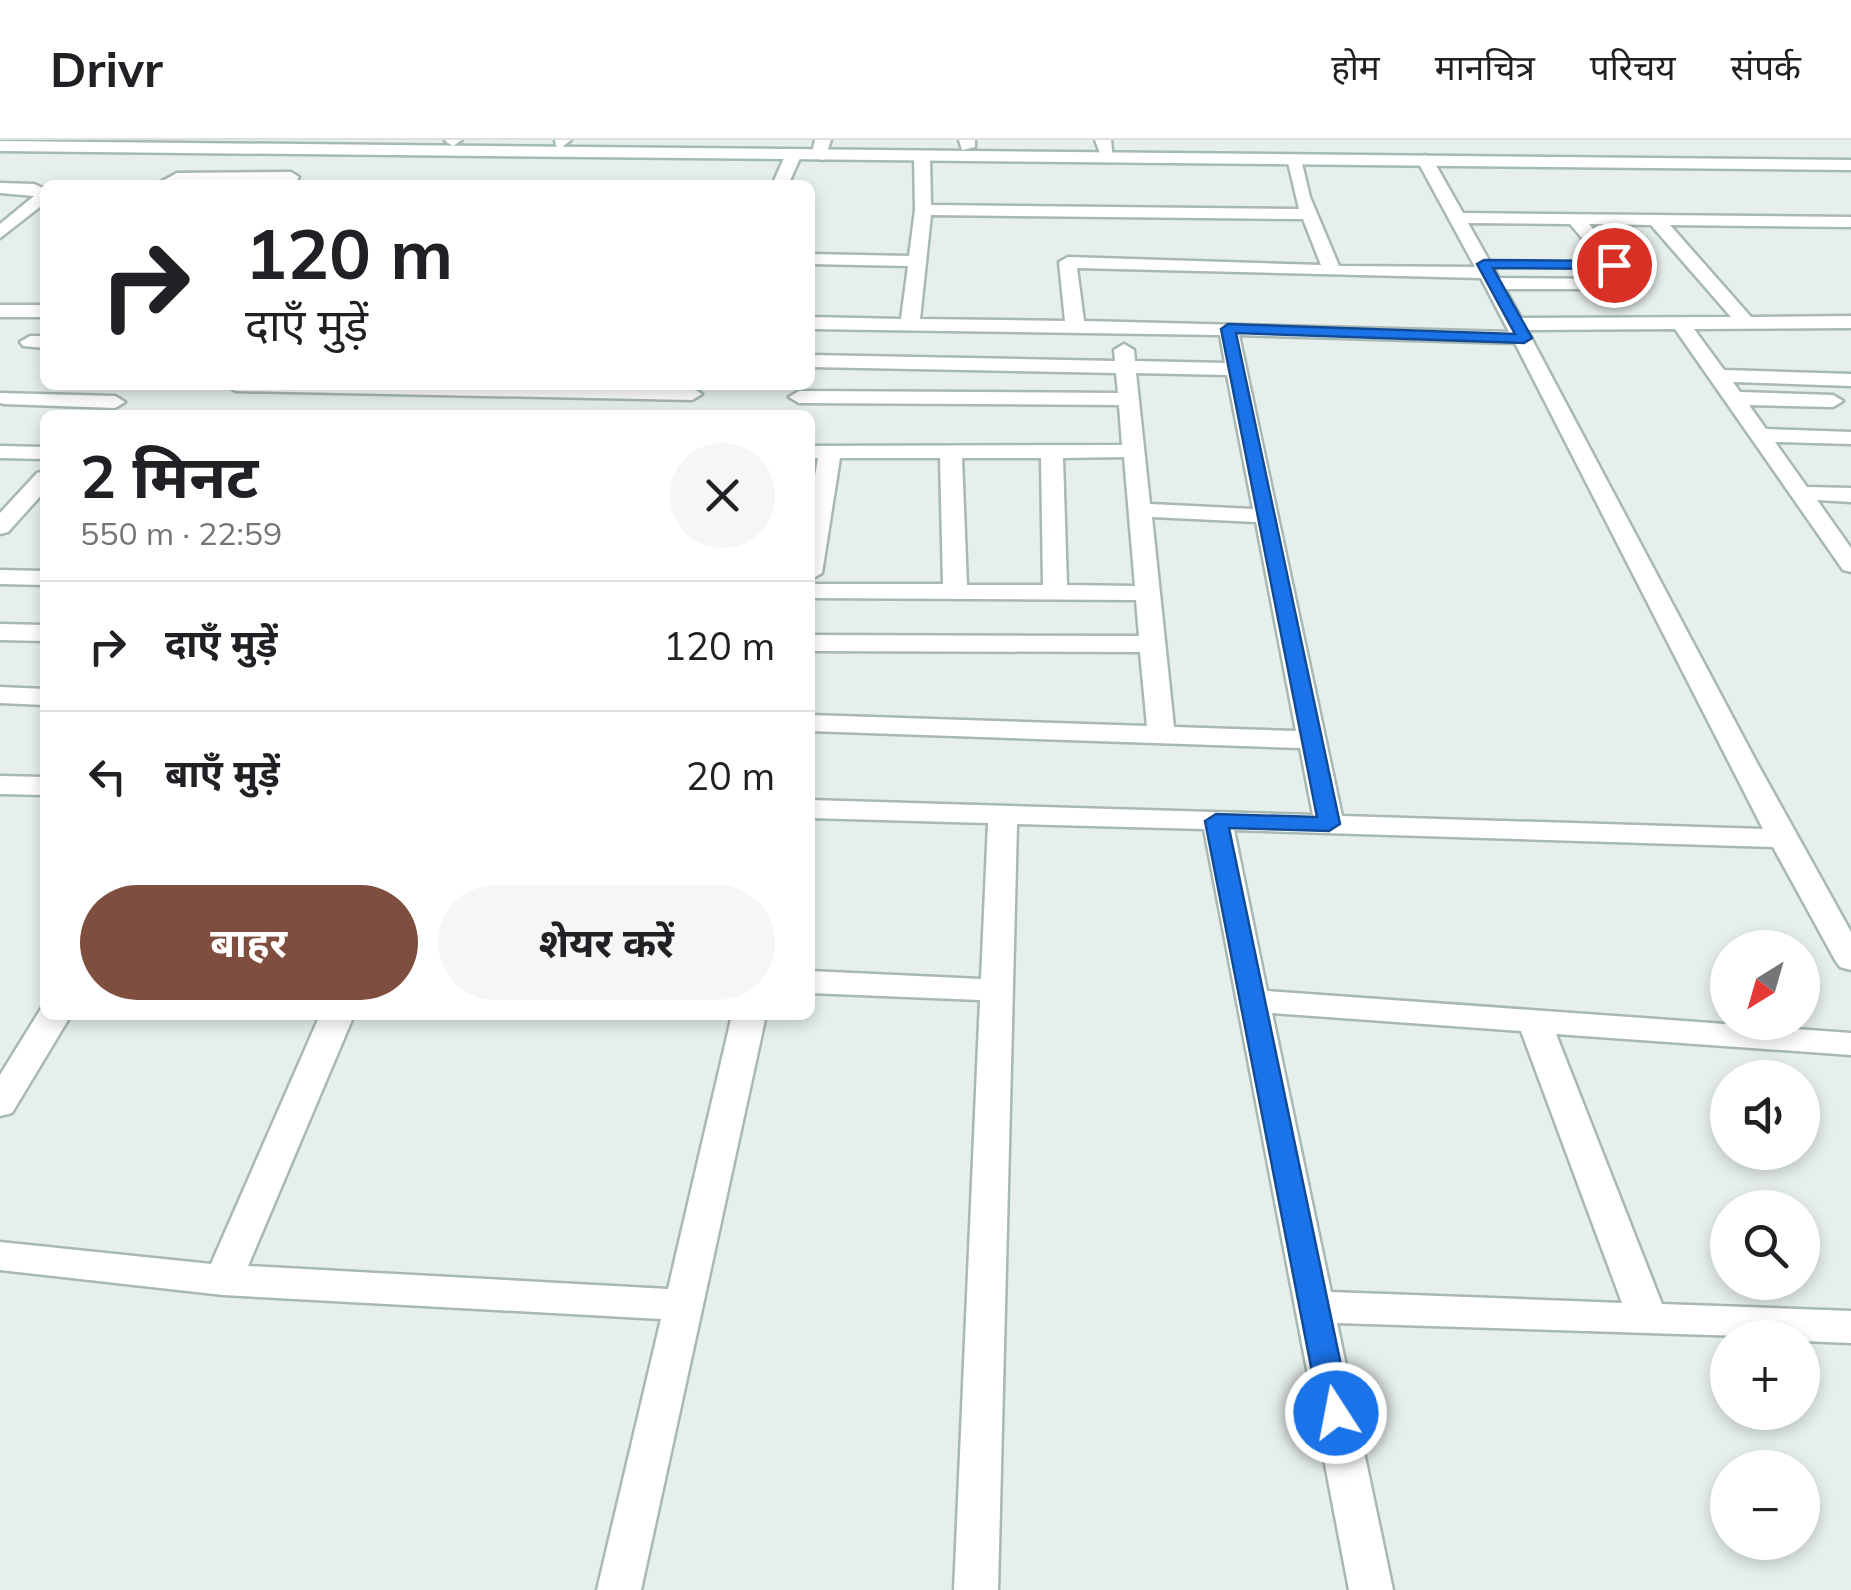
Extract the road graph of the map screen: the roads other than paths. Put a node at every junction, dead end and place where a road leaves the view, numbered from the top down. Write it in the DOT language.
graph roads {
  1 [pos="338,140"];
  2 [pos="1596,140"];
  3 [pos="453,141"];
  4 [pos="562,142"];
  5 [pos="1718,143"];
  6 [pos="967,144"];
  7 [pos="1556,145"];
  8 [pos="0,146"];
  9 [pos="821,148"];
  10 [pos="1105,148"];
  11 [pos="316,150"];
  12 [pos="1658,150"];
  13 [pos="1735,150"];
  14 [pos="1851,150"];
  15 [pos="792,156"];
  16 [pos="922,157"];
  17 [pos="1618,157"];
  18 [pos="1295,158"];
  19 [pos="1425,160"];
  20 [pos="1671,163"];
  21 [pos="1851,165"];
  22 [pos="288,180"];
  23 [pos="782,180"];
  24 [pos="0,188"];
  25 [pos="40,193"];
  26 [pos="40,199"];
  27 [pos="923,210"];
  28 [pos="1309,214"];
  29 [pos="1458,218"];
  30 [pos="1575,219"];
  31 [pos="1656,220"];
  32 [pos="1851,222"];
  33 [pos="0,234"];
  34 [pos="1065,237"];
  35 [pos="815,259"];
  36 [pos="915,260"];
  37 [pos="1614,265"];
  38 [pos="1332,270"];
  39 [pos="1488,273"];
  40 [pos="0,311"];
  41 [pos="40,311"];
  42 [pos="1680,322"];
  43 [pos="1745,322"];
  44 [pos="1841,322"];
  45 [pos="815,323"];
  46 [pos="910,324"];
  47 [pos="1074,327"];
  48 [pos="1118,327"];
  49 [pos="1228,329"];
  50 [pos="1521,331"];
  51 [pos="1851,346"];
  52 [pos="815,361"];
  53 [pos="1128,367"];
  54 [pos="1236,369"];
  55 [pos="1718,376"];
  56 [pos="1851,380"];
  57 [pos="4,398"];
  58 [pos="1734,398"];
  59 [pos="799,399"];
  60 [pos="1131,399"];
  61 [pos="115,401"];
  62 [pos="1851,401"];
  63 [pos="1760,435"];
  64 [pos="1851,438"];
  65 [pos="1136,451"];
  66 [pos="0,452"];
  67 [pos="820,452"];
  68 [pos="951,452"];
  69 [pos="40,453"];
  70 [pos="1052,453"];
  71 [pos="1773,454"];
  72 [pos="1851,457"];
  73 [pos="40,483"];
  74 [pos="1800,493"];
  75 [pos="1851,495"];
  76 [pos="1141,510"];
  77 [pos="815,512"];
  78 [pos="1266,516"];
  79 [pos="0,527"];
  80 [pos="1851,564"];
  81 [pos="0,577"];
  82 [pos="40,578"];
  83 [pos="815,590"];
  84 [pos="955,593"];
  85 [pos="1054,593"];
  86 [pos="1149,593"];
  87 [pos="0,632"];
  88 [pos="40,633"];
  89 [pos="815,643"];
  90 [pos="1153,644"];
  91 [pos="0,695"];
  92 [pos="40,697"];
  93 [pos="815,723"];
  94 [pos="1161,735"];
  95 [pos="1312,740"];
  96 [pos="0,784"];
  97 [pos="40,786"];
  98 [pos="815,809"];
  99 [pos="1003,814"];
  100 [pos="1216,821"];
  101 [pos="1329,824"];
  102 [pos="1781,838"];
  103 [pos="1851,960"];
  104 [pos="815,982"];
  105 [pos="996,990"];
  106 [pos="1253,1001"];
  107 [pos="51,1020"];
  108 [pos="335,1020"];
  109 [pos="748,1020"];
  110 [pos="1534,1021"];
  111 [pos="1851,1044"];
  112 [pos="0,1104"];
  113 [pos="0,1256"];
  114 [pos="223,1280"];
  115 [pos="686,1305"];
  116 [pos="1314,1307"];
  117 [pos="1648,1320"];
  118 [pos="1851,1327"];
  119 [pos="619,1590"];
  120 [pos="976,1590"];
  121 [pos="1371,1590"];
  1 -- 3 [label="street"];
  2 -- 17 [label="street"];
  3 -- 4 [label="street"];
  4 -- 9 [label="street"];
  5 -- 13 [label="street"];
  6 -- 9 [label="street"];
  6 -- 10 [label="street"];
  7 -- 10 [label="street"];
  7 -- 17 [label="street"];
  8 -- 11 [label="street"];
  9 -- 15 [label="street"];
  9 -- 16 [label="street"];
  10 -- 16 [label="street"];
  10 -- 18 [label="street"];
  11 -- 15 [label="street"];
  11 -- 22 [label="street"];
  12 -- 13 [label="street"];
  12 -- 17 [label="street"];
  12 -- 20 [label="street"];
  13 -- 14 [label="street"];
  15 -- 23 [label="street"];
  16 -- 27 [label="street"];
  17 -- 19 [label="street"];
  17 -- 20 [label="street"];
  18 -- 19 [label="street"];
  18 -- 28 [label="street"];
  19 -- 29 [label="street"];
  20 -- 21 [label="street"];
  24 -- 25 [label="street"];
  26 -- 33 [label="street"];
  27 -- 34 [label="street"];
  27 -- 36 [label="street"];
  28 -- 34 [label="street"];
  28 -- 38 [label="street"];
  29 -- 30 [label="street"];
  29 -- 39 [label="street"];
  30 -- 31 [label="street"];
  30 -- 37 [label="street"];
  31 -- 32 [label="street"];
  31 -- 43 [label="street"];
  34 -- 38 [label="street"];
  34 -- 47 [label="street"];
  35 -- 36 [label="street"];
  36 -- 46 [label="street"];
  37 -- 39 [label="street"];
  37 -- 39 [label="street"];
  38 -- 39 [label="street"];
  39 -- 50 [label="street"];
  40 -- 41 [label="street"];
  42 -- 43 [label="street"];
  42 -- 50 [label="street"];
  42 -- 55 [label="street"];
  43 -- 44 [label="street"];
  44 -- 51 [label="street"];
  45 -- 46 [label="street"];
  46 -- 47 [label="street"];
  47 -- 48 [label="street"];
  48 -- 49 [label="street"];
  48 -- 53 [label="street"];
  49 -- 50 [label="street"];
  49 -- 54 [label="street"];
  50 -- 102 [label="street"];
  52 -- 53 [label="street"];
  53 -- 54 [label="street"];
  53 -- 60 [label="street"];
  54 -- 78 [label="street"];
  55 -- 56 [label="street"];
  55 -- 58 [label="street"];
  57 -- 61 [label="street"];
  58 -- 62 [label="street"];
  58 -- 63 [label="street"];
  59 -- 60 [label="street"];
  60 -- 65 [label="street"];
  63 -- 64 [label="street"];
  63 -- 71 [label="street"];
  65 -- 70 [label="street"];
  65 -- 76 [label="street"];
  66 -- 69 [label="street"];
  67 -- 68 [label="street"];
  67 -- 77 [label="street"];
  68 -- 70 [label="street"];
  68 -- 84 [label="street"];
  70 -- 85 [label="street"];
  71 -- 72 [label="street"];
  71 -- 74 [label="street"];
  73 -- 79 [label="street"];
  74 -- 75 [label="street"];
  74 -- 80 [label="street"];
  76 -- 78 [label="street"];
  76 -- 86 [label="street"];
  78 -- 95 [label="street"];
  81 -- 82 [label="street"];
  83 -- 84 [label="street"];
  84 -- 85 [label="street"];
  85 -- 86 [label="street"];
  86 -- 90 [label="street"];
  87 -- 88 [label="street"];
  89 -- 90 [label="street"];
  90 -- 94 [label="street"];
  91 -- 92 [label="street"];
  93 -- 94 [label="street"];
  94 -- 95 [label="street"];
  95 -- 101 [label="street"];
  96 -- 97 [label="street"];
  98 -- 99 [label="street"];
  99 -- 100 [label="street"];
  99 -- 105 [label="street"];
  100 -- 101 [label="street"];
  100 -- 106 [label="street"];
  101 -- 102 [label="street"];
  102 -- 103 [label="street"];
  104 -- 105 [label="street"];
  105 -- 120 [label="street"];
  106 -- 110 [label="street"];
  106 -- 116 [label="street"];
  107 -- 112 [label="street"];
  108 -- 114 [label="street"];
  109 -- 115 [label="street"];
  110 -- 111 [label="street"];
  110 -- 117 [label="street"];
  113 -- 114 [label="street"];
  114 -- 115 [label="street"];
  115 -- 119 [label="street"];
  116 -- 117 [label="street"];
  116 -- 121 [label="street"];
  117 -- 118 [label="street"];
}
